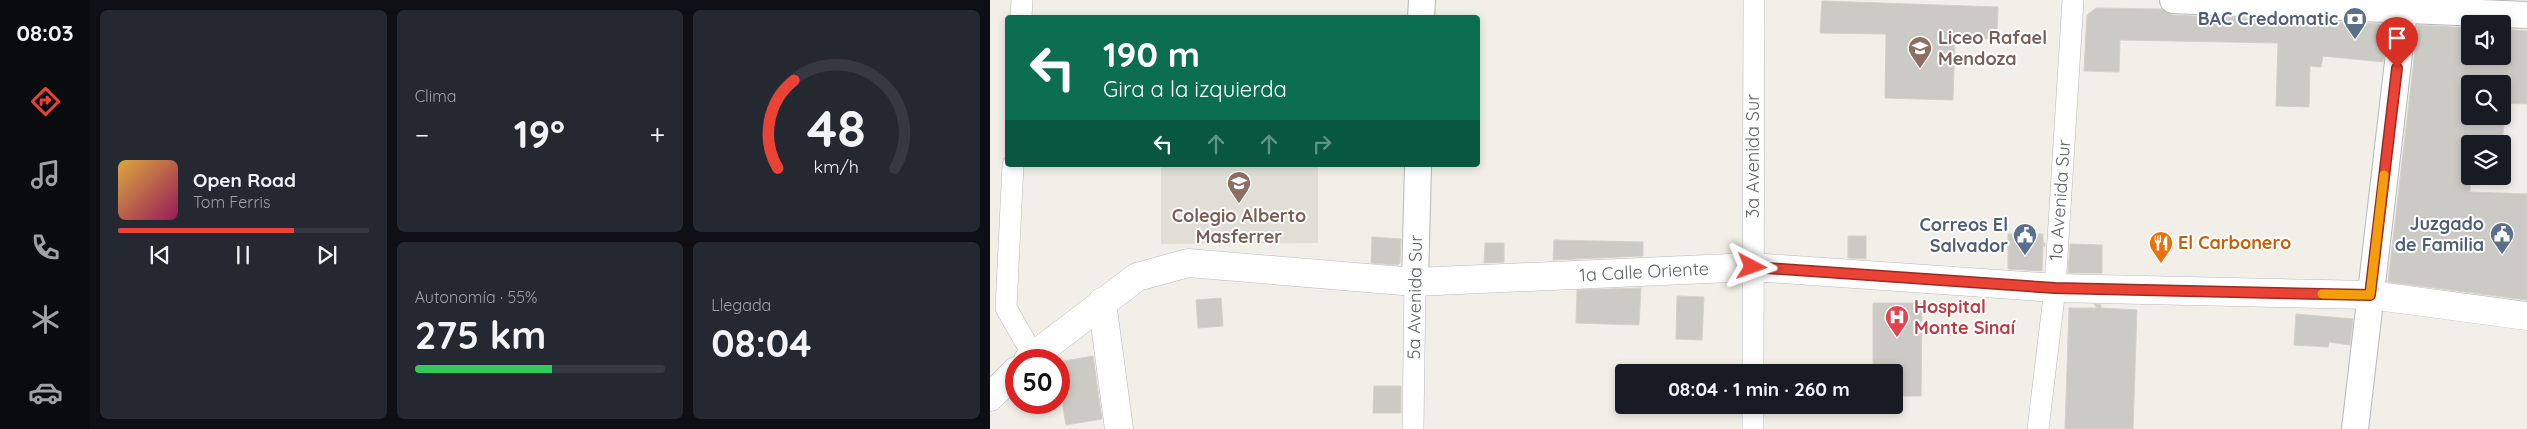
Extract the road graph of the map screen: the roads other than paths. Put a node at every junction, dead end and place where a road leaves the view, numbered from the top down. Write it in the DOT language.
graph roads {
  1 [pos="1022,0"];
  2 [pos="1422,0"];
  3 [pos="1754,0"];
  4 [pos="2073,0"];
  5 [pos="2172,0"];
  6 [pos="2329,3"];
  7 [pos="2404,11"];
  8 [pos="1021,15"];
  9 [pos="1421,15"];
  10 [pos="2527,15"];
  11 [pos="1013,167"];
  12 [pos="1418,167"];
  13 [pos="1752,267"];
  14 [pos="1415,282"];
  15 [pos="2055,288"];
  16 [pos="2370,295"];
  17 [pos="1102,302"];
  18 [pos="998,307"];
  19 [pos="2527,316"];
  20 [pos="1019,349"];
  21 [pos="1042,349"];
  22 [pos="1753,364"];
  23 [pos="1005,382"];
  24 [pos="990,397"];
  25 [pos="1753,414"];
  26 [pos="1119,429"];
  27 [pos="1413,429"];
  28 [pos="1753,429"];
  29 [pos="2038,429"];
  30 [pos="2355,429"];
  1 -- 8 [label="street"];
  2 -- 9 [label="street"];
  3 -- 13 [label="street, 3a Avenida Sur"];
  4 -- 15 [label="street, 1a Avenida Sur"];
  5 -- 6 [label="street"];
  6 -- 7 [label="street"];
  7 -- 10 [label="street"];
  7 -- 16 [label="street"];
  11 -- 18 [label="street"];
  12 -- 14 [label="street, 5a Avenida Sur"];
  13 -- 14 [label="main road, 1a Calle Oriente"];
  13 -- 15 [label="main road, 1a Calle Oriente"];
  13 -- 22 [label="street, 3a Avenida Sur"];
  14 -- 17 [label="main road, 1a Calle Oriente"];
  14 -- 27 [label="street, 5a Avenida Sur"];
  15 -- 16 [label="main road, 1a Calle Oriente"];
  15 -- 29 [label="street, 1a Avenida Sur"];
  16 -- 19 [label="main road, 1a Calle Oriente"];
  16 -- 30 [label="street"];
  17 -- 21 [label="main road"];
  17 -- 26 [label="main road"];
  18 -- 20 [label="street"];
  23 -- 24 [label="main road"];
  25 -- 28 [label="street"];
}
